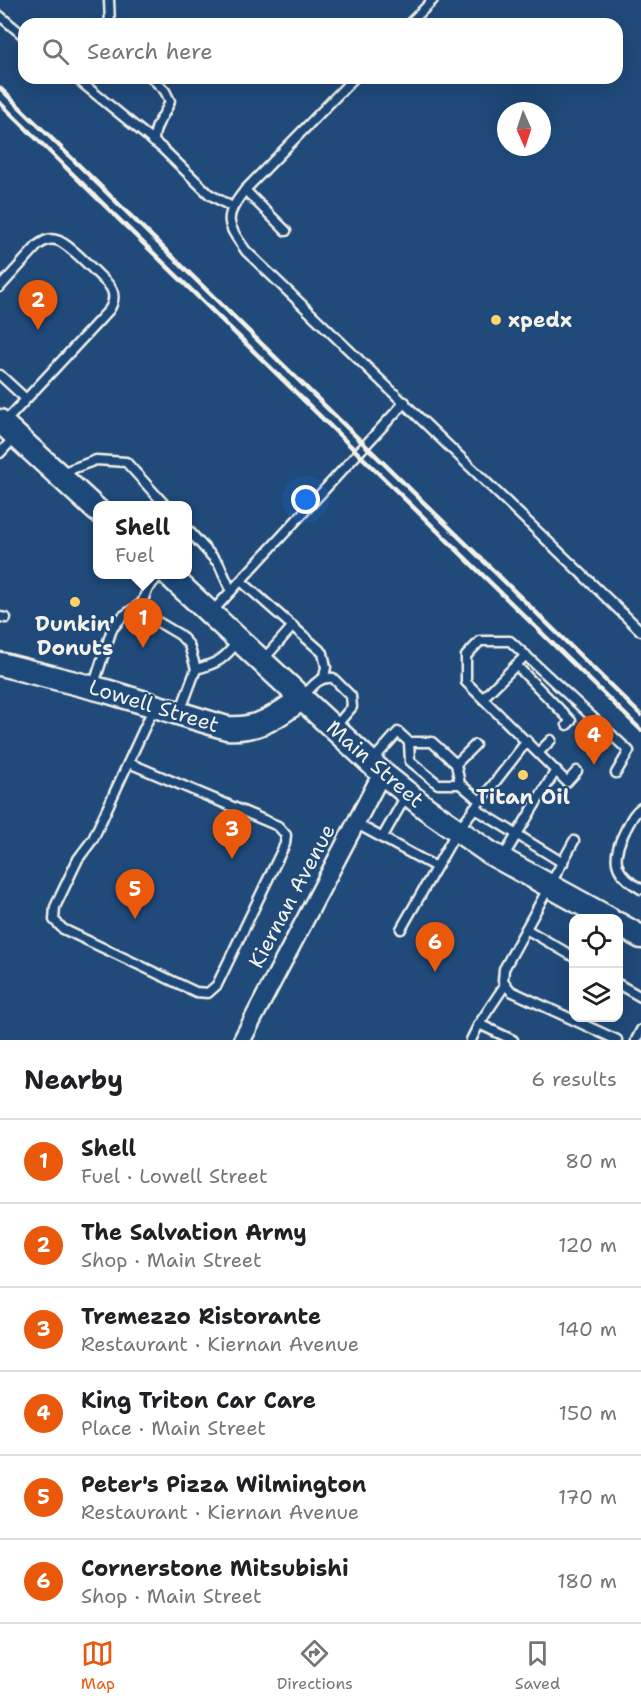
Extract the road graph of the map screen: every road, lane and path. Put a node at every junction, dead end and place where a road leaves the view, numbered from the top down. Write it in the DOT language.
graph roads {
  1 [pos="109,0"];
  2 [pos="434,0"];
  3 [pos="0,16"];
  4 [pos="110,18"];
  5 [pos="415,18"];
  6 [pos="18,31"];
  7 [pos="83,84"];
  8 [pos="158,84"];
  9 [pos="348,84"];
  10 [pos="154,142"];
  11 [pos="245,190"];
  12 [pos="232,207"];
  13 [pos="286,231"];
  14 [pos="0,286"];
  15 [pos="0,375"];
  16 [pos="26,399"];
  17 [pos="405,402"];
  18 [pos="6,427"];
  19 [pos="0,453"];
  20 [pos="58,474"];
  21 [pos="161,501"];
  22 [pos="93,506"];
  23 [pos="192,534"];
  24 [pos="156,579"];
  25 [pos="173,579"];
  26 [pos="241,581"];
  27 [pos="231,591"];
  28 [pos="142,603"];
  29 [pos="210,613"];
  30 [pos="293,627"];
  31 [pos="641,631"];
  32 [pos="239,640"];
  33 [pos="526,655"];
  34 [pos="262,662"];
  35 [pos="0,664"];
  36 [pos="516,665"];
  37 [pos="196,669"];
  38 [pos="324,677"];
  39 [pos="93,687"];
  40 [pos="483,698"];
  41 [pos="301,699"];
  42 [pos="154,706"];
  43 [pos="179,714"];
  44 [pos="567,725"];
  45 [pos="333,728"];
  46 [pos="612,735"];
  47 [pos="551,740"];
  48 [pos="527,741"];
  49 [pos="410,742"];
  50 [pos="475,745"];
  51 [pos="539,752"];
  52 [pos="596,752"];
  53 [pos="129,763"];
  54 [pos="456,764"];
  55 [pos="376,768"];
  56 [pos="556,770"];
  57 [pos="577,771"];
  58 [pos="616,773"];
  59 [pos="460,783"];
  60 [pos="407,793"];
  61 [pos="477,805"];
  62 [pos="641,808"];
  63 [pos="356,823"];
  64 [pos="457,831"];
  65 [pos="517,834"];
  66 [pos="382,838"];
  67 [pos="574,842"];
  68 [pos="502,860"];
  69 [pos="563,863"];
  70 [pos="436,867"];
  71 [pos="549,886"];
  72 [pos="641,889"];
  73 [pos="601,914"];
  74 [pos="623,927"];
  75 [pos="401,929"];
  76 [pos="526,929"];
  77 [pos="641,937"];
  78 [pos="569,955"];
  79 [pos="505,985"];
  80 [pos="623,987"];
  81 [pos="641,997"];
  82 [pos="479,1023"];
  83 [pos="641,1030"];
  84 [pos="242,1040"];
  85 [pos="471,1040"];
  86 [pos="513,1040"];
  87 [pos="617,1040"];
  88 [pos="636,1040"];
  1 -- 4 [label="lane"];
  2 -- 5 [label="lane"];
  3 -- 6 [label="lane"];
  7 -- 10 [label="lane"];
  8 -- 10 [label="lane"];
  9 -- 11 [label="lane"];
  10 -- 12 [label="lane"];
  11 -- 12 [label="lane"];
  11 -- 13 [label="lane"];
  12 -- 17 [label="lane"];
  14 -- 16 [label="lane"];
  15 -- 16 [label="lane"];
  16 -- 18 [label="lane"];
  17 -- 26 [label="lane"];
  17 -- 31 [label="lane"];
  18 -- 19 [label="lane"];
  18 -- 20 [label="main road"];
  20 -- 21 [label="lane"];
  20 -- 22 [label="main road"];
  23 -- 27 [label="lane"];
  24 -- 28 [label="lane"];
  25 -- 29 [label="main road, Main Street"];
  26 -- 27 [label="lane"];
  26 -- 30 [label="lane"];
  27 -- 29 [label="lane"];
  28 -- 37 [label="lane"];
  28 -- 39 [label="lane"];
  29 -- 32 [label="main road, Main Street"];
  30 -- 34 [label="lane"];
  30 -- 38 [label="lane"];
  32 -- 34 [label="main road, Main Street"];
  32 -- 37 [label="lane"];
  33 -- 36 [label="lane"];
  33 -- 40 [label="lane"];
  33 -- 46 [label="lane"];
  34 -- 41 [label="main road, Main Street"];
  35 -- 39 [label="main road, Lowell Street"];
  36 -- 40 [label="lane"];
  36 -- 44 [label="lane"];
  37 -- 43 [label="lane"];
  38 -- 41 [label="lane"];
  38 -- 45 [label="lane"];
  39 -- 42 [label="main road, Lowell Street"];
  40 -- 48 [label="lane"];
  41 -- 43 [label="main road, Lowell Street"];
  41 -- 45 [label="main road, Main Street"];
  42 -- 43 [label="main road, Lowell Street"];
  42 -- 53 [label="lane"];
  45 -- 55 [label="main road, Main Street"];
  46 -- 52 [label="lane"];
  46 -- 58 [label="lane"];
  47 -- 51 [label="lane"];
  48 -- 51 [label="lane"];
  48 -- 61 [label="lane"];
  49 -- 54 [label="lane"];
  49 -- 55 [label="lane"];
  49 -- 59 [label="lane"];
  50 -- 54 [label="lane"];
  51 -- 56 [label="lane"];
  53 -- 53 [label="lane"];
  54 -- 59 [label="lane"];
  55 -- 60 [label="main road, Main Street"];
  55 -- 63 [label="street, Kiernan Avenue"];
  56 -- 57 [label="lane"];
  56 -- 65 [label="lane"];
  59 -- 61 [label="lane"];
  60 -- 64 [label="main road, Main Street"];
  60 -- 66 [label="lane"];
  61 -- 64 [label="lane"];
  61 -- 65 [label="lane"];
  62 -- 72 [label="lane"];
  63 -- 66 [label="lane"];
  63 -- 84 [label="street, Kiernan Avenue"];
  64 -- 68 [label="main road, Main Street"];
  64 -- 70 [label="lane"];
  65 -- 68 [label="lane"];
  65 -- 69 [label="lane"];
  66 -- 70 [label="lane"];
  67 -- 69 [label="lane"];
  68 -- 71 [label="main road, Main Street"];
  69 -- 71 [label="lane"];
  70 -- 75 [label="lane"];
  71 -- 73 [label="main road, Main Street"];
  71 -- 76 [label="lane"];
  74 -- 77 [label="main road"];
  76 -- 78 [label="lane"];
  76 -- 79 [label="lane"];
  79 -- 82 [label="lane"];
  79 -- 87 [label="lane"];
  80 -- 81 [label="lane"];
  82 -- 85 [label="lane"];
  82 -- 86 [label="lane"];
  83 -- 88 [label="lane"];
}
